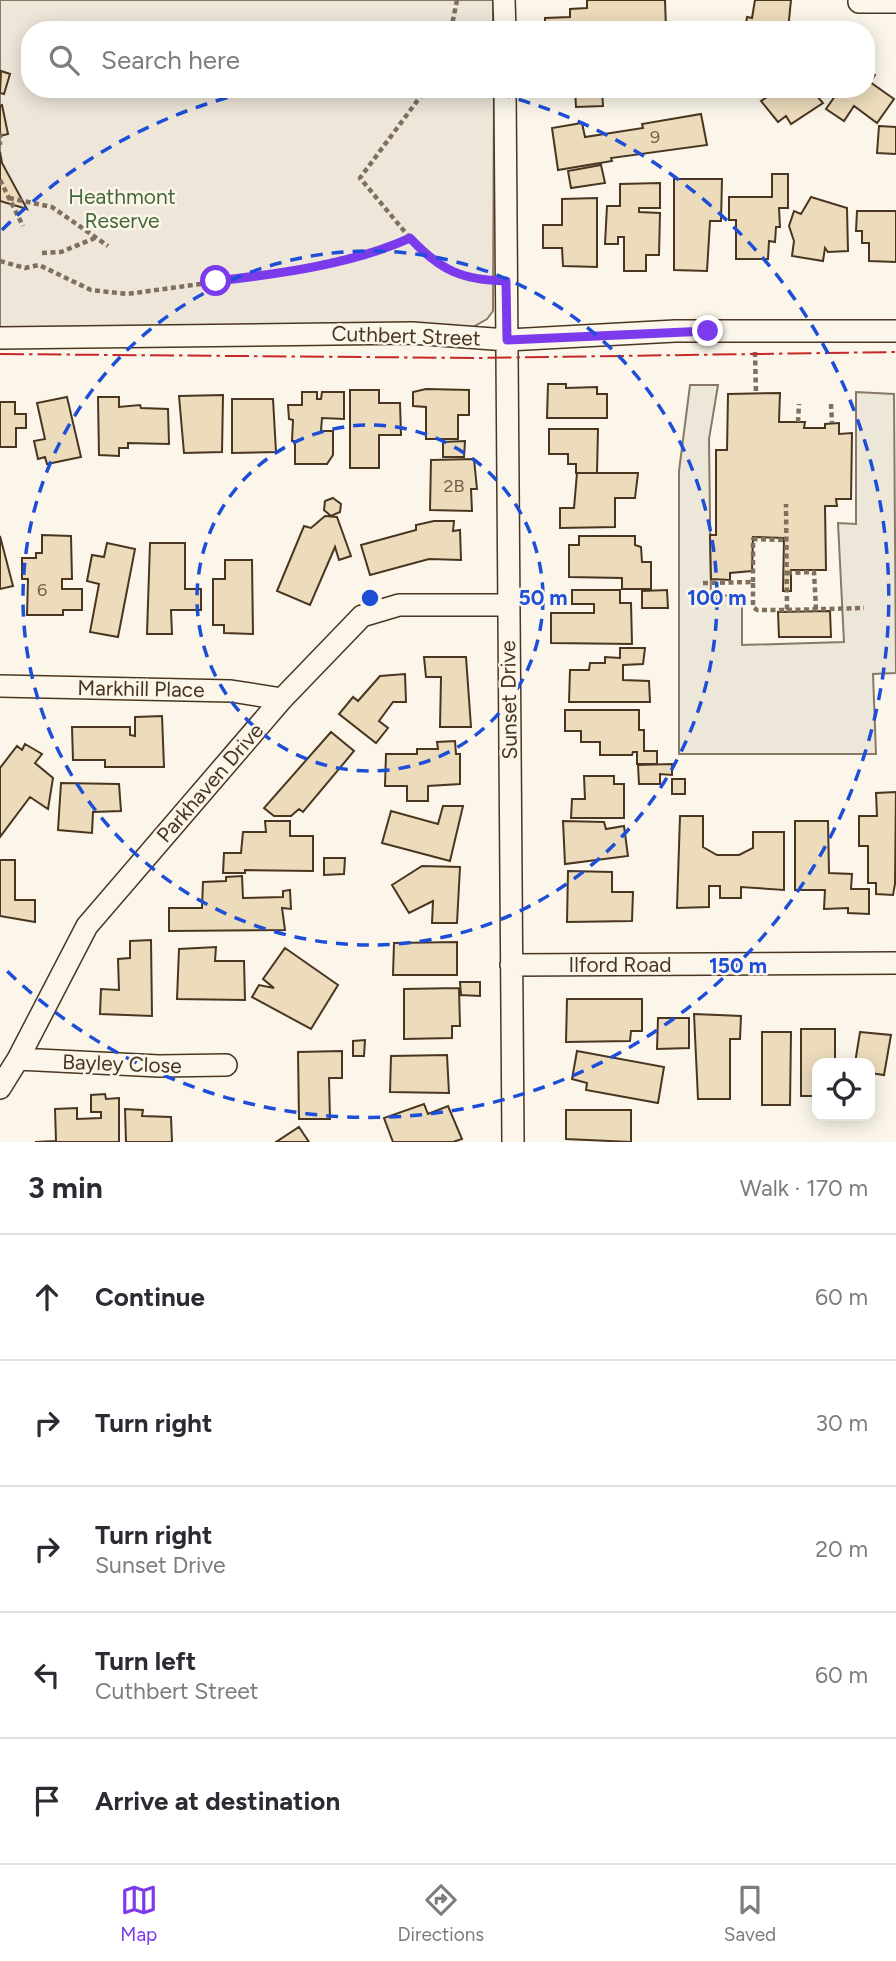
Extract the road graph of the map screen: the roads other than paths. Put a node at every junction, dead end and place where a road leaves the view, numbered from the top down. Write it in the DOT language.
graph roads {
  1 [pos="504,0"];
  2 [pos="859,2"];
  3 [pos="896,2"];
  4 [pos="505,21"];
  5 [pos="505,98"];
  6 [pos="896,331"];
  7 [pos="0,338"];
  8 [pos="507,340"];
  9 [pos="508,605"];
  10 [pos="0,686"];
  11 [pos="282,699"];
  12 [pos="896,963"];
  13 [pos="512,965"];
  14 [pos="19,1059"];
  15 [pos="226,1065"];
  16 [pos="0,1088"];
  17 [pos="513,1142"];
  1 -- 4 [label="street"];
  2 -- 3 [label="street"];
  5 -- 8 [label="street, Sunset Drive"];
  6 -- 8 [label="street, Cuthbert Street"];
  7 -- 8 [label="street, Cuthbert Street"];
  8 -- 9 [label="street, Sunset Drive"];
  9 -- 11 [label="street, Parkhaven Drive"];
  9 -- 13 [label="street, Sunset Drive"];
  10 -- 11 [label="street, Markhill Place"];
  11 -- 14 [label="street, Parkhaven Drive"];
  12 -- 13 [label="street, Ilford Road"];
  13 -- 17 [label="street, Sunset Drive"];
  14 -- 15 [label="street, Bayley Close"];
  14 -- 16 [label="street, Parkhaven Drive"];
}
